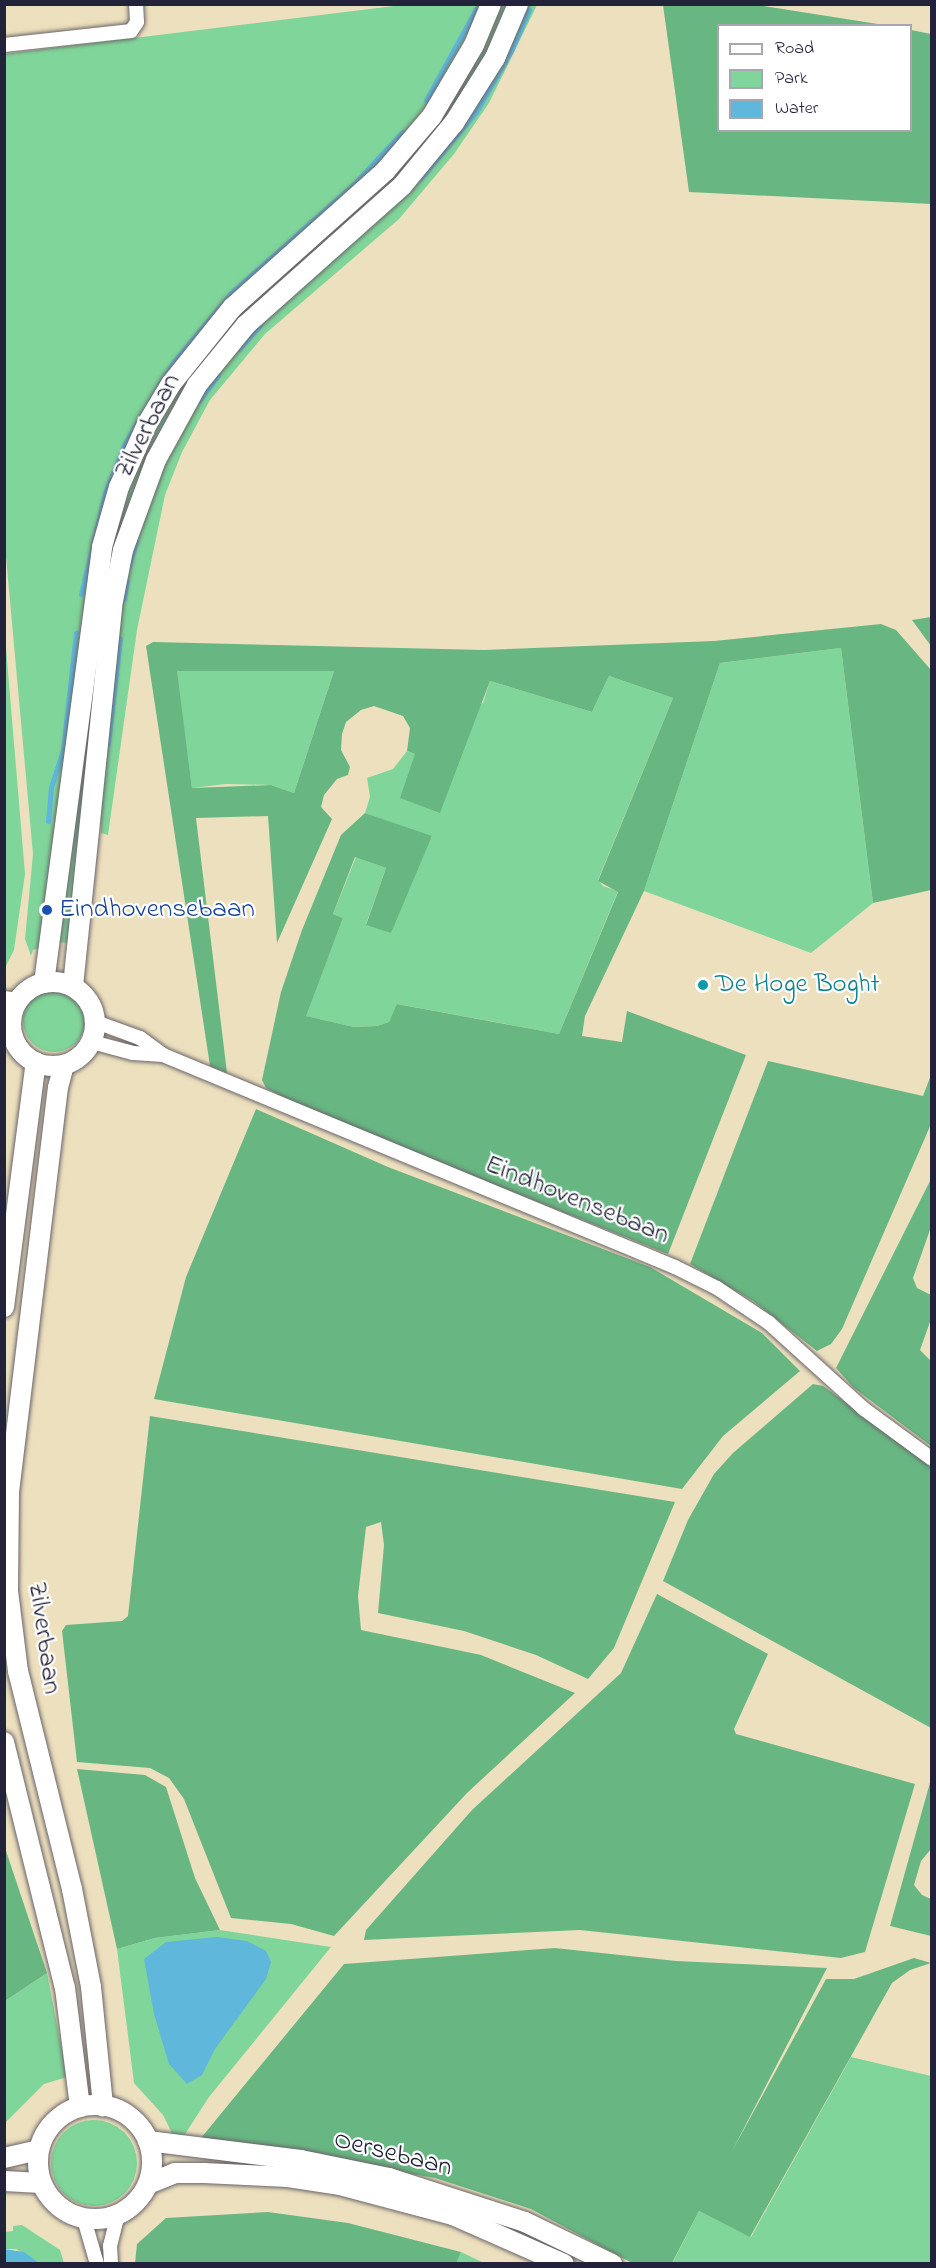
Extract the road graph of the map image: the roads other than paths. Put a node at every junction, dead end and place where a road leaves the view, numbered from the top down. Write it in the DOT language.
graph roads {
  1 [pos="136,4"];
  2 [pos="491,4"];
  3 [pos="518,4"];
  4 [pos="4,45"];
  5 [pos="44,983"];
  6 [pos="73,986"];
  7 [pos="12,999"];
  8 [pos="8,1019"];
  9 [pos="96,1022"];
  10 [pos="92,1042"];
  11 [pos="163,1055"];
  12 [pos="36,1062"];
  13 [pos="64,1065"];
  14 [pos="4,1307"];
  15 [pos="932,1459"];
  16 [pos="4,1743"];
  17 [pos="103,2106"];
  18 [pos="80,2107"];
  19 [pos="148,2141"];
  20 [pos="38,2150"];
  21 [pos="4,2158"];
  22 [pos="4,2181"];
  23 [pos="41,2183"];
  24 [pos="148,2184"];
  25 [pos="118,2215"];
  26 [pos="84,2219"];
  27 [pos="97,2264"];
  28 [pos="111,2264"];
  29 [pos="564,2264"];
  30 [pos="612,2264"];
  1 -- 4 [label="street"];
  2 -- 5 [label="main road, Zilverbaan"];
  3 -- 6 [label="main road, Zilverbaan"];
  5 -- 6 [label="main road"];
  5 -- 7 [label="main road"];
  6 -- 9 [label="main road"];
  7 -- 8 [label="main road"];
  8 -- 12 [label="main road"];
  9 -- 10 [label="main road"];
  9 -- 11 [label="street, Eindhovensebaan"];
  10 -- 11 [label="street, Eindhovensebaan"];
  10 -- 13 [label="main road"];
  11 -- 15 [label="street, Eindhovensebaan"];
  12 -- 13 [label="main road"];
  12 -- 14 [label="main road"];
  13 -- 17 [label="main road, Zilverbaan"];
  16 -- 18 [label="main road"];
  17 -- 18 [label="main road"];
  17 -- 19 [label="main road"];
  18 -- 20 [label="main road"];
  19 -- 24 [label="main road"];
  19 -- 30 [label="main road, Oersebaan"];
  20 -- 21 [label="main road"];
  20 -- 23 [label="main road"];
  22 -- 23 [label="main road"];
  23 -- 26 [label="main road"];
  24 -- 25 [label="main road"];
  24 -- 29 [label="main road, Oersebaan"];
  25 -- 26 [label="main road"];
  25 -- 28 [label="street"];
  26 -- 27 [label="street"];
}
